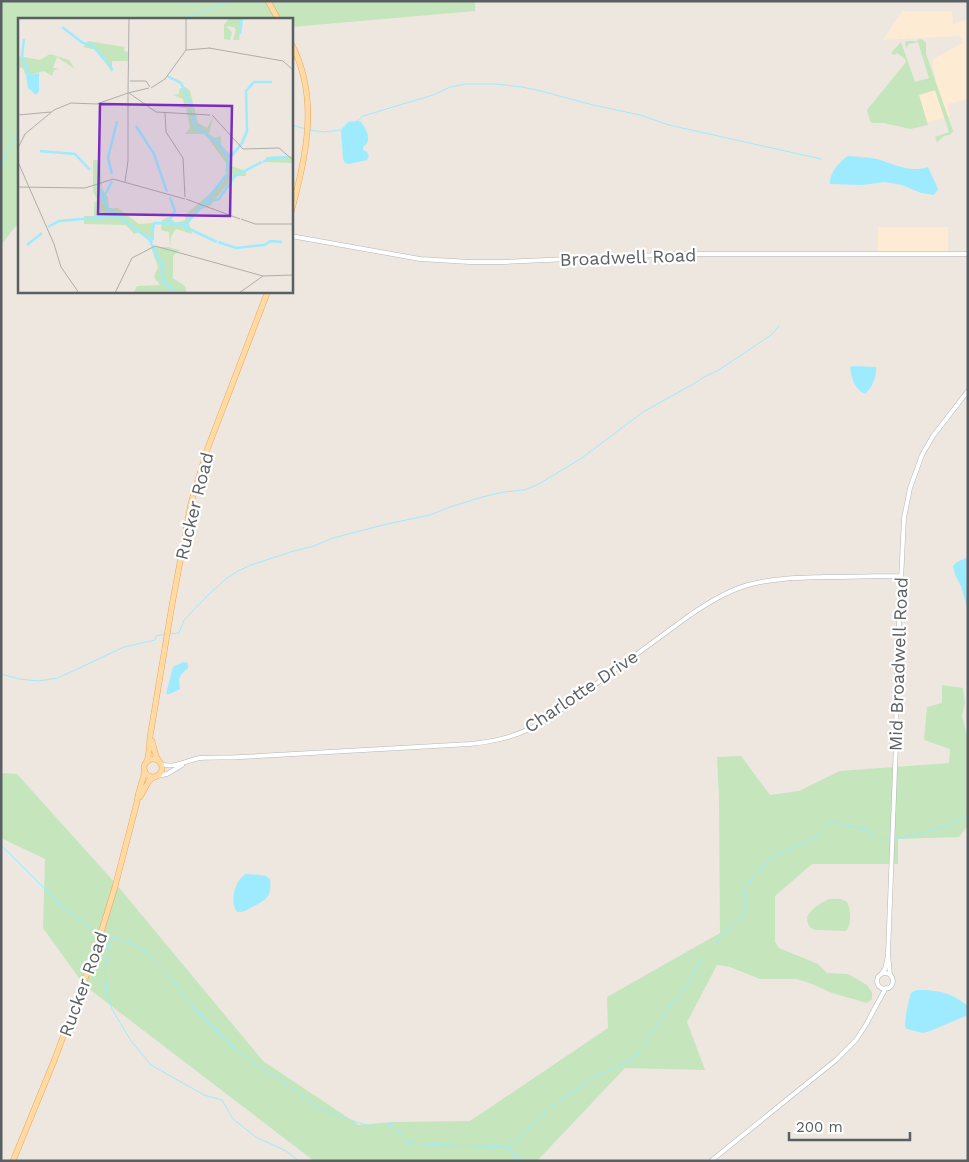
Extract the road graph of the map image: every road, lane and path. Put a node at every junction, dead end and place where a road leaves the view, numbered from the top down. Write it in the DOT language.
graph roads {
  1 [pos="268,1"];
  2 [pos="277,18"];
  3 [pos="292,45"];
  4 [pos="292,209"];
  5 [pos="292,236"];
  6 [pos="968,254"];
  7 [pos="268,292"];
  8 [pos="968,391"];
  9 [pos="901,576"];
  10 [pos="151,730"];
  11 [pos="147,762"];
  12 [pos="160,763"];
  13 [pos="184,763"];
  14 [pos="145,771"];
  15 [pos="156,777"];
  16 [pos="137,802"];
  17 [pos="888,954"];
  18 [pos="881,974"];
  19 [pos="890,975"];
  20 [pos="880,986"];
  21 [pos="886,988"];
  22 [pos="877,1004"];
  23 [pos="13,1161"];
  24 [pos="711,1161"];
  1 -- 2 [label="main road"];
  3 -- 4 [label="main road"];
  5 -- 6 [label="street, Broadwell Road"];
  7 -- 10 [label="main road, Rucker Road"];
  8 -- 9 [label="street, Mid Broadwell Road"];
  9 -- 13 [label="street, Charlotte Drive"];
  9 -- 17 [label="street, Mid Broadwell Road"];
  10 -- 11 [label="main road, Rucker Road"];
  10 -- 12 [label="main road, Rucker Road"];
  11 -- 12 [label="main road"];
  11 -- 14 [label="main road"];
  12 -- 13 [label="street, Charlotte Drive"];
  12 -- 15 [label="main road"];
  13 -- 15 [label="street, Charlotte Drive"];
  14 -- 15 [label="main road"];
  14 -- 16 [label="main road, Rucker Road"];
  15 -- 16 [label="main road, Rucker Road"];
  16 -- 23 [label="main road, Rucker Road"];
  17 -- 18 [label="street, Mid Broadwell Road"];
  17 -- 19 [label="street, Mid Broadwell Road"];
  18 -- 19 [label="street"];
  18 -- 20 [label="street"];
  19 -- 21 [label="street"];
  20 -- 21 [label="street"];
  20 -- 22 [label="street"];
  21 -- 22 [label="street"];
  22 -- 24 [label="street"];
}
